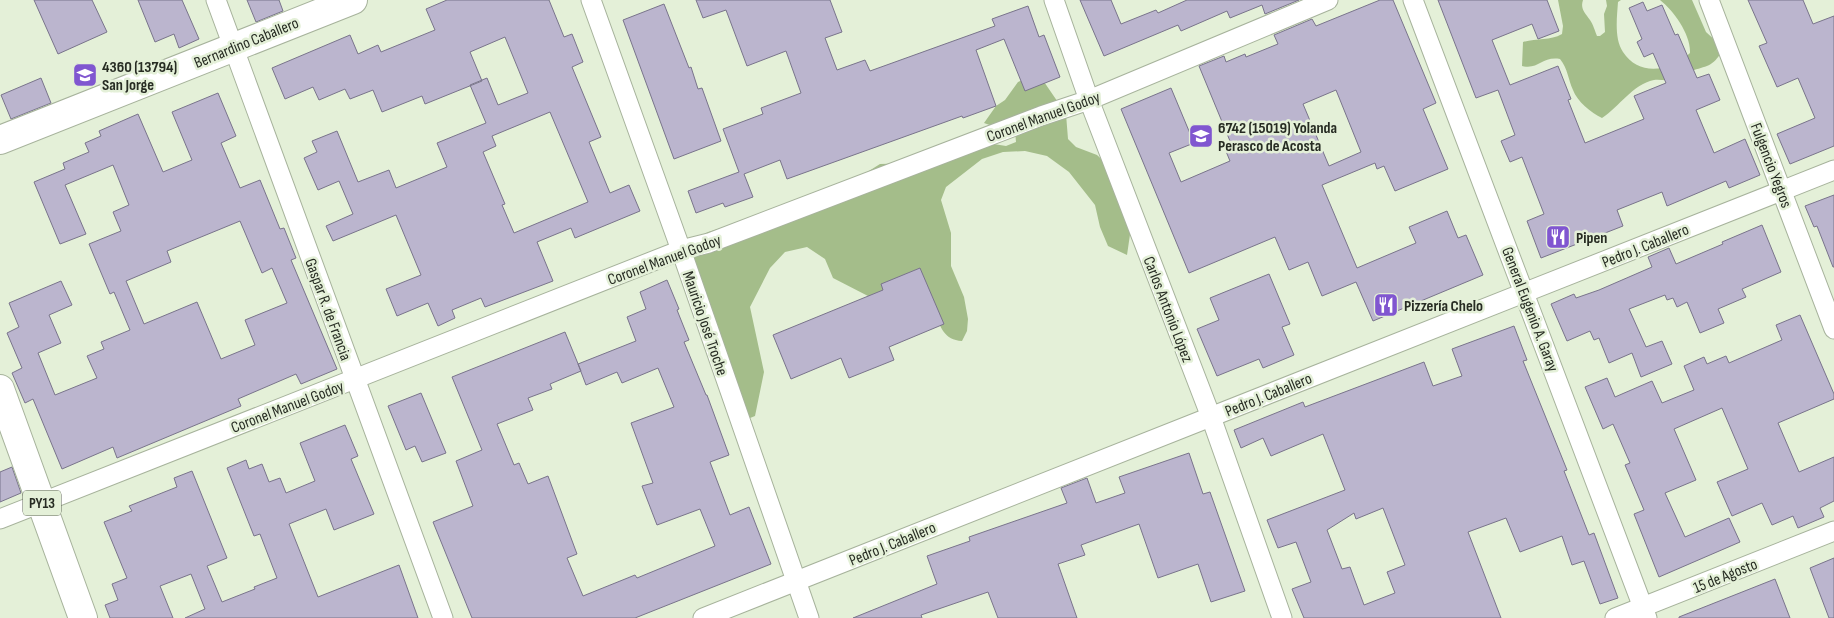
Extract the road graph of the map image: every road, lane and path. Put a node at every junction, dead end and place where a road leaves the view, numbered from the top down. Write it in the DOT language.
graph roads {
  1 [pos="216,0"];
  2 [pos="353,0"];
  3 [pos="592,0"];
  4 [pos="1054,0"];
  5 [pos="1328,0"];
  6 [pos="1413,0"];
  7 [pos="1709,0"];
  8 [pos="233,48"];
  9 [pos="1089,100"];
  10 [pos="0,140"];
  11 [pos="1834,170"];
  12 [pos="1781,191"];
  13 [pos="681,250"];
  14 [pos="1524,292"];
  15 [pos="1834,329"];
  16 [pos="355,380"];
  17 [pos="0,389"];
  18 [pos="1211,416"];
  19 [pos="41,502"];
  20 [pos="0,519"];
  21 [pos="1834,531"];
  22 [pos="796,581"];
  23 [pos="1644,613"];
  24 [pos="83,618"];
  25 [pos="443,618"];
  26 [pos="703,618"];
  27 [pos="809,618"];
  28 [pos="1282,618"];
  29 [pos="1615,618"];
  1 -- 8 [label="street, Gaspar R. de Francia"];
  2 -- 8 [label="highway, Bernardino Caballero"];
  3 -- 13 [label="street, Mauricio José Troche"];
  4 -- 9 [label="street, Carlos Antonio López"];
  5 -- 9 [label="street, Coronel Manuel Godoy"];
  6 -- 14 [label="street, General Eugenio A. Garay"];
  7 -- 12 [label="street, Fulgencio Yegros"];
  8 -- 10 [label="highway, Bernardino Caballero"];
  8 -- 16 [label="street, Gaspar R. de Francia"];
  9 -- 13 [label="street, Coronel Manuel Godoy"];
  9 -- 18 [label="street, Carlos Antonio López"];
  11 -- 12 [label="street, Pedro J. Caballero"];
  12 -- 14 [label="street, Pedro J. Caballero"];
  12 -- 15 [label="street, Fulgencio Yegros"];
  13 -- 16 [label="street, Coronel Manuel Godoy"];
  13 -- 22 [label="street, Mauricio José Troche"];
  14 -- 18 [label="street, Pedro J. Caballero"];
  14 -- 23 [label="street, General Eugenio A. Garay"];
  16 -- 19 [label="street, Coronel Manuel Godoy"];
  16 -- 25 [label="street, Gaspar R. de Francia"];
  17 -- 19 [label="highway, PY13"];
  18 -- 22 [label="street, Pedro J. Caballero"];
  18 -- 28 [label="street, Carlos Antonio López"];
  19 -- 20 [label="street, Coronel Manuel Godoy"];
  19 -- 24 [label="highway, PY13"];
  21 -- 23 [label="street, 15 de Agosto"];
  22 -- 26 [label="street, Pedro J. Caballero"];
  22 -- 27 [label="street, Mauricio José Troche"];
  23 -- 29 [label="street, 15 de Agosto"];
}
